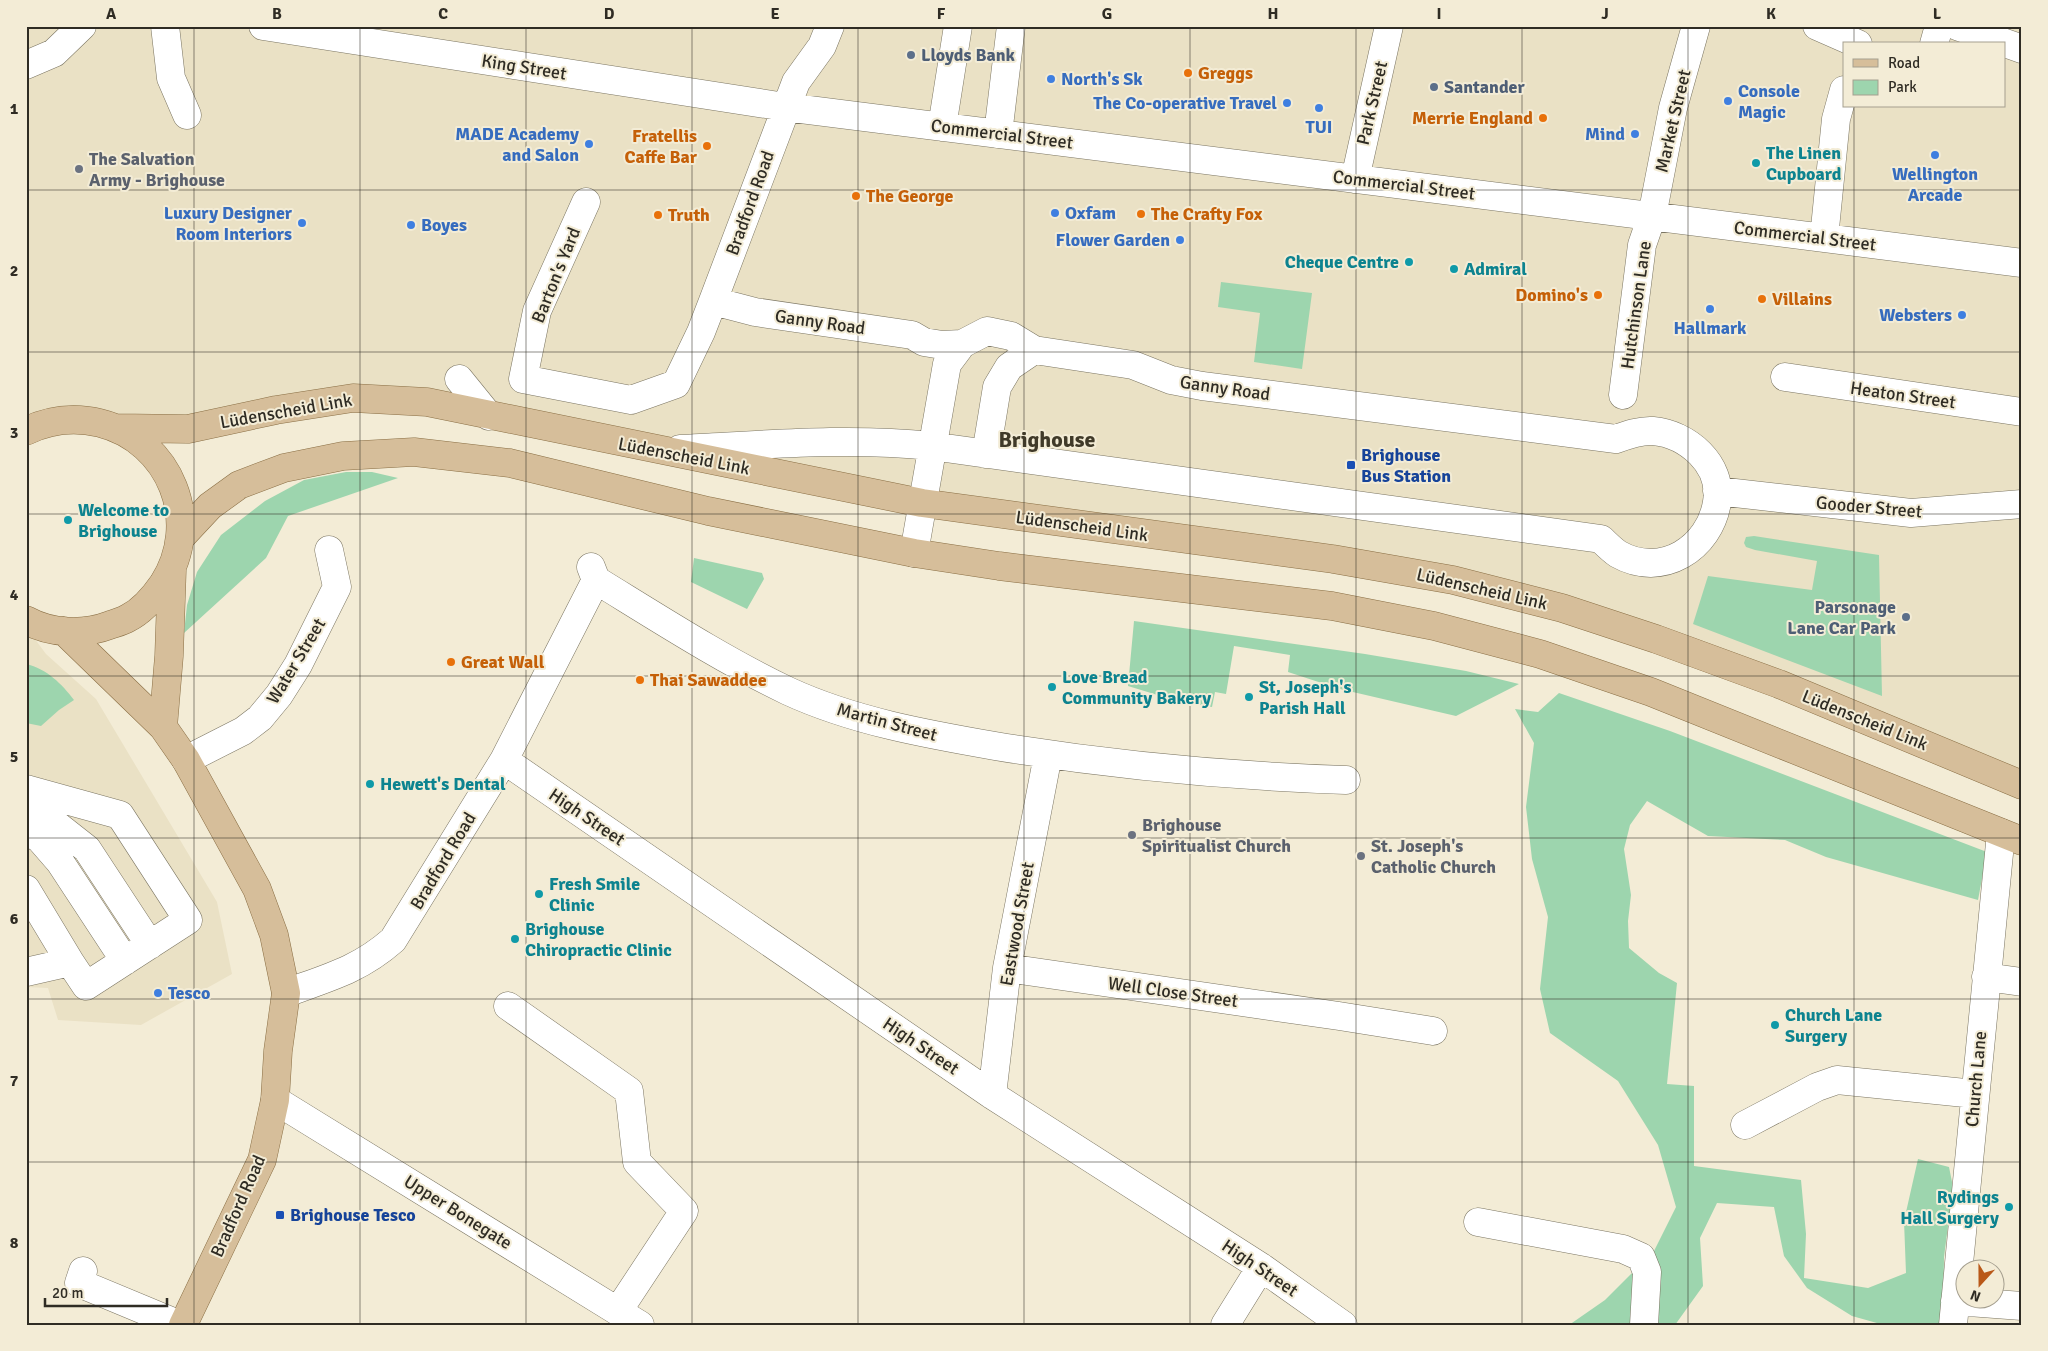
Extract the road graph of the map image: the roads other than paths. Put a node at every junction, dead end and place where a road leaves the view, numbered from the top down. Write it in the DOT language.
graph roads {
  1 [pos="82,26"];
  2 [pos="165,26"];
  3 [pos="263,26"];
  4 [pos="830,26"];
  5 [pos="958,26"];
  6 [pos="1011,26"];
  7 [pos="1389,26"];
  8 [pos="1696,26"];
  9 [pos="1817,26"];
  10 [pos="1939,26"];
  11 [pos="1957,26"];
  12 [pos="1853,42"];
  13 [pos="1935,42"];
  14 [pos="2002,42"];
  15 [pos="2006,43"];
  16 [pos="2022,49"];
  17 [pos="26,65"];
  18 [pos="1843,94"];
  19 [pos="785,107"];
  20 [pos="187,115"];
  21 [pos="942,127"];
  22 [pos="998,134"];
  23 [pos="1355,179"];
  24 [pos="586,202"];
  25 [pos="1652,216"];
  26 [pos="1824,238"];
  27 [pos="2022,263"];
  28 [pos="713,300"];
  29 [pos="962,344"];
  30 [pos="1034,350"];
  31 [pos="1785,377"];
  32 [pos="459,379"];
  33 [pos="676,384"];
  34 [pos="1624,394"];
  35 [pos="26,408"];
  36 [pos="2022,412"];
  37 [pos="490,416"];
  38 [pos="38,426"];
  39 [pos="117,428"];
  40 [pos="932,446"];
  41 [pos="656,450"];
  42 [pos="986,454"];
  43 [pos="1717,491"];
  44 [pos="922,503"];
  45 [pos="2022,504"];
  46 [pos="181,537"];
  47 [pos="329,550"];
  48 [pos="914,553"];
  49 [pos="172,570"];
  50 [pos="594,574"];
  51 [pos="28,623"];
  52 [pos="64,632"];
  53 [pos="163,727"];
  54 [pos="1048,755"];
  55 [pos="186,760"];
  56 [pos="504,760"];
  57 [pos="1346,780"];
  58 [pos="2022,785"];
  59 [pos="26,790"];
  60 [pos="26,801"];
  61 [pos="26,830"];
  62 [pos="2011,837"];
  63 [pos="26,889"];
  64 [pos="150,945"];
  65 [pos="125,961"];
  66 [pos="70,962"];
  67 [pos="1008,968"];
  68 [pos="26,972"];
  69 [pos="1986,977"];
  70 [pos="2022,982"];
  71 [pos="286,993"];
  72 [pos="508,1006"];
  73 [pos="1433,1031"];
  74 [pos="1975,1094"];
  75 [pos="992,1095"];
  76 [pos="275,1100"];
  77 [pos="1744,1125"];
  78 [pos="1478,1222"];
  79 [pos="1261,1267"];
  80 [pos="83,1271"];
  81 [pos="2022,1306"];
  82 [pos="1954,1313"];
  83 [pos="629,1318"];
  84 [pos="187,1323"];
  85 [pos="1225,1325"];
  86 [pos="1343,1325"];
  87 [pos="1644,1325"];
  1 -- 17 [label="street"];
  2 -- 20 [label="street"];
  3 -- 19 [label="street, King Street"];
  4 -- 19 [label="street, Bradford Road"];
  5 -- 21 [label="street"];
  6 -- 22 [label="street"];
  7 -- 23 [label="street, Park Street"];
  8 -- 25 [label="street, Market Street"];
  9 -- 12 [label="street"];
  10 -- 13 [label="street"];
  11 -- 14 [label="street"];
  15 -- 16 [label="street"];
  18 -- 26 [label="street"];
  19 -- 21 [label="street, Commercial Street"];
  19 -- 28 [label="street, Bradford Road"];
  21 -- 22 [label="street, Commercial Street"];
  22 -- 23 [label="street, Commercial Street"];
  23 -- 25 [label="street, Commercial Street"];
  24 -- 33 [label="street, Barton's Yard"];
  25 -- 26 [label="street, Commercial Street"];
  25 -- 34 [label="street, Hutchinson Lane"];
  26 -- 27 [label="street, Commercial Street"];
  28 -- 29 [label="street, Ganny Road"];
  28 -- 33 [label="street, Bradford Road"];
  29 -- 30 [label="street, Ganny Road"];
  29 -- 40 [label="street"];
  30 -- 42 [label="street"];
  30 -- 43 [label="street, Ganny Road"];
  31 -- 36 [label="street, Heaton Street"];
  32 -- 37 [label="street"];
  35 -- 38 [label="main road"];
  37 -- 39 [label="main road, Lüdenscheid Link"];
  37 -- 41 [label="main road, Lüdenscheid Link"];
  38 -- 39 [label="main road"];
  39 -- 46 [label="main road"];
  40 -- 41 [label="street"];
  40 -- 42 [label="street"];
  40 -- 44 [label="street"];
  41 -- 44 [label="main road, Lüdenscheid Link"];
  42 -- 43 [label="street"];
  43 -- 45 [label="street, Gooder Street"];
  44 -- 48 [label="street"];
  44 -- 58 [label="main road, Lüdenscheid Link"];
  46 -- 48 [label="main road"];
  46 -- 49 [label="main road"];
  47 -- 55 [label="street, Water Street"];
  48 -- 62 [label="main road"];
  49 -- 52 [label="main road"];
  49 -- 53 [label="main road"];
  50 -- 54 [label="street, Martin Street"];
  50 -- 56 [label="street, Bradford Road"];
  51 -- 52 [label="main road"];
  52 -- 53 [label="main road, Bradford Road"];
  53 -- 55 [label="main road, Bradford Road"];
  54 -- 57 [label="street, Martin Street"];
  54 -- 67 [label="street, Eastwood Street"];
  55 -- 71 [label="main road, Bradford Road"];
  56 -- 71 [label="street, Bradford Road"];
  56 -- 75 [label="street, High Street"];
  59 -- 64 [label="street"];
  60 -- 64 [label="street"];
  61 -- 65 [label="street"];
  62 -- 69 [label="street, Church Lane"];
  63 -- 66 [label="street"];
  64 -- 65 [label="street"];
  65 -- 66 [label="street"];
  66 -- 68 [label="street"];
  67 -- 73 [label="street, Well Close Street"];
  67 -- 75 [label="street, Eastwood Street"];
  69 -- 70 [label="street"];
  69 -- 74 [label="street, Church Lane"];
  71 -- 76 [label="main road, Bradford Road"];
  72 -- 83 [label="street"];
  74 -- 77 [label="street"];
  74 -- 82 [label="street, Church Lane"];
  75 -- 79 [label="street, High Street"];
  76 -- 83 [label="street, Upper Bonegate"];
  76 -- 84 [label="main road, Bradford Road"];
  78 -- 87 [label="street"];
  79 -- 85 [label="street"];
  79 -- 86 [label="street, High Street"];
  80 -- 84 [label="street"];
  81 -- 82 [label="street"];
}
